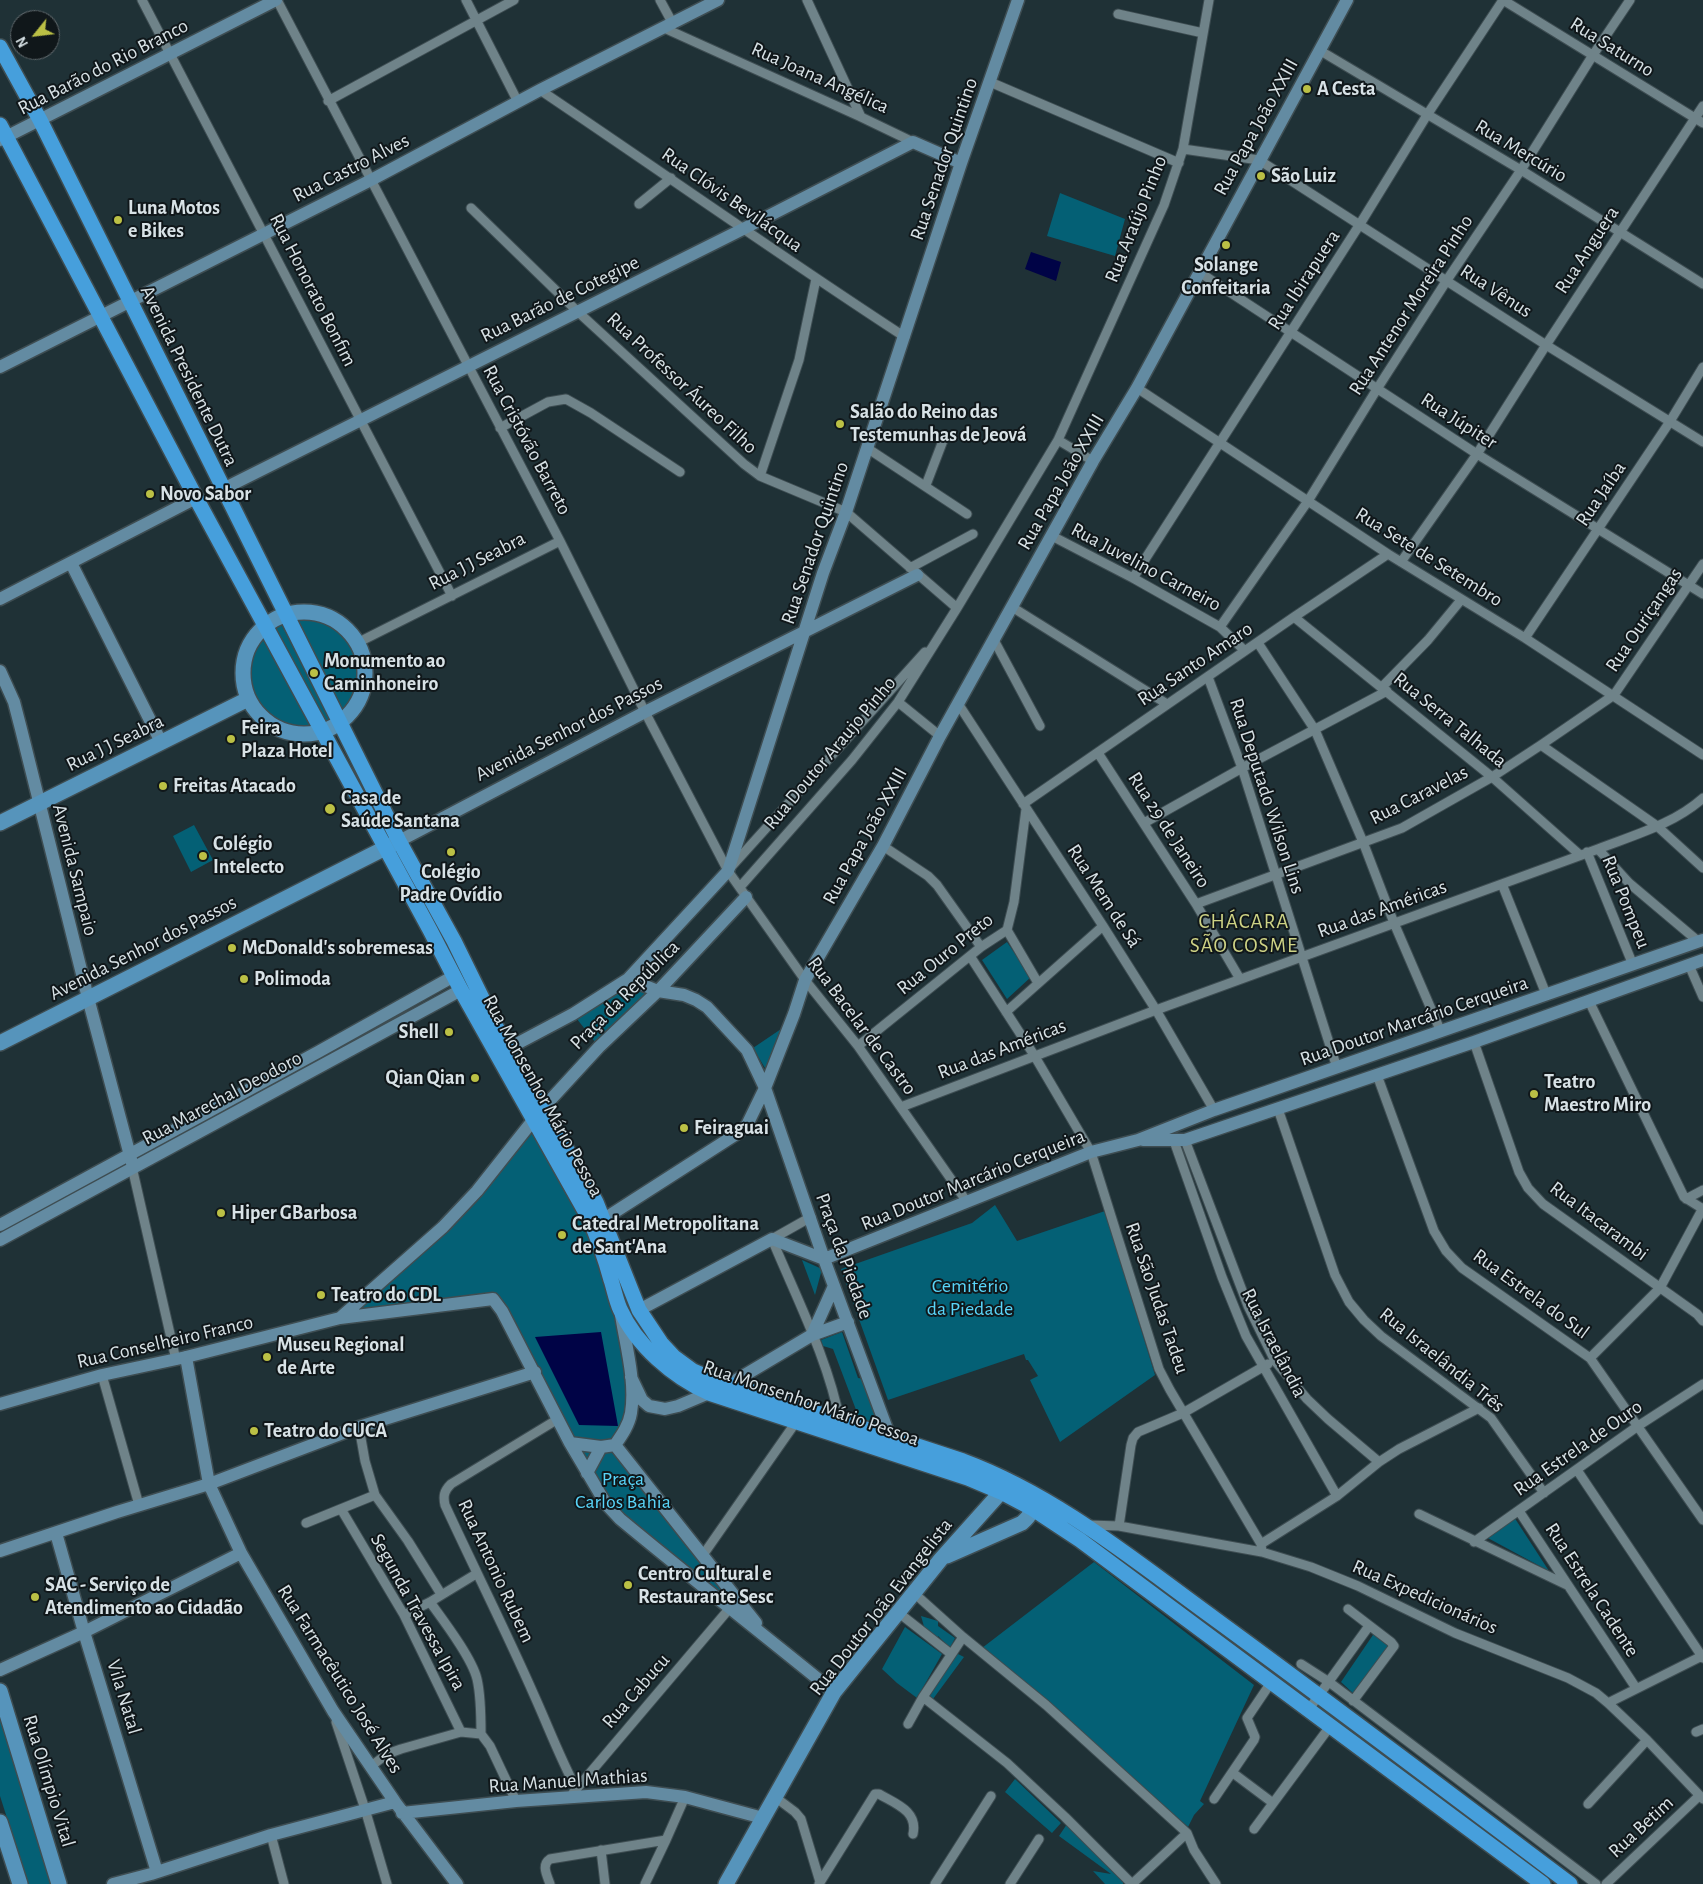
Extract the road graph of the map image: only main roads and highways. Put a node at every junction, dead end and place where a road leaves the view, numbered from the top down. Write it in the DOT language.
graph roads {
  1 [pos="0,47"];
  2 [pos="2,134"];
  3 [pos="286,614"];
  4 [pos="266,625"];
  5 [pos="248,699"];
  6 [pos="339,724"];
  7 [pos="322,732"];
  8 [pos="0,823"];
  9 [pos="392,844"];
  10 [pos="430,930"];
  11 [pos="0,1043"];
  12 [pos="507,1049"];
  13 [pos="538,1115"];
  14 [pos="1005,1486"];
  15 [pos="1036,1494"];
  16 [pos="1033,1510"];
  17 [pos="941,1559"];
  18 [pos="0,1691"];
  19 [pos="0,1822"];
  20 [pos="20,1884"];
  21 [pos="59,1884"];
  22 [pos="726,1884"];
  23 [pos="1543,1884"];
  24 [pos="1570,1884"];
  1 -- 3 [label="highway, Avenida Presidente Dutra"];
  2 -- 4 [label="highway"];
  3 -- 4 [label="main road"];
  3 -- 6 [label="highway, Avenida Presidente Dutra"];
  3 -- 6 [label="main road"];
  4 -- 5 [label="main road"];
  4 -- 7 [label="highway"];
  5 -- 7 [label="main road"];
  5 -- 8 [label="main road, Rua J J Seabra"];
  6 -- 7 [label="main road"];
  6 -- 9 [label="highway, Rua Monsenhor Mário Pessoa"];
  7 -- 9 [label="highway, Rua Monsenhor Mário Pessoa"];
  9 -- 10 [label="highway, Rua Monsenhor Mário Pessoa"];
  9 -- 11 [label="main road, Avenida Senhor dos Passos"];
  9 -- 12 [label="highway, Rua Monsenhor Mário Pessoa"];
  10 -- 12 [label="highway"];
  10 -- 13 [label="highway, Rua Monsenhor Mário Pessoa"];
  12 -- 13 [label="highway, Rua Monsenhor Mário Pessoa"];
  13 -- 14 [label="highway, Rua Monsenhor Mário Pessoa"];
  13 -- 14 [label="highway, Rua Monsenhor Mário Pessoa"];
  14 -- 15 [label="highway, Rua Monsenhor Mário Pessoa"];
  14 -- 16 [label="highway, Rua Monsenhor Mário Pessoa"];
  14 -- 17 [label="main road, Rua Doutor João Evangelista"];
  15 -- 16 [label="main road"];
  15 -- 24 [label="highway, Rua Monsenhor Mário Pessoa"];
  16 -- 17 [label="main road"];
  16 -- 23 [label="highway, Rua Monsenhor Mário Pessoa"];
  17 -- 22 [label="main road, Rua Doutor João Evangelista"];
  18 -- 21 [label="main road, Rua Olímpio Vital"];
  19 -- 20 [label="main road"];
}
